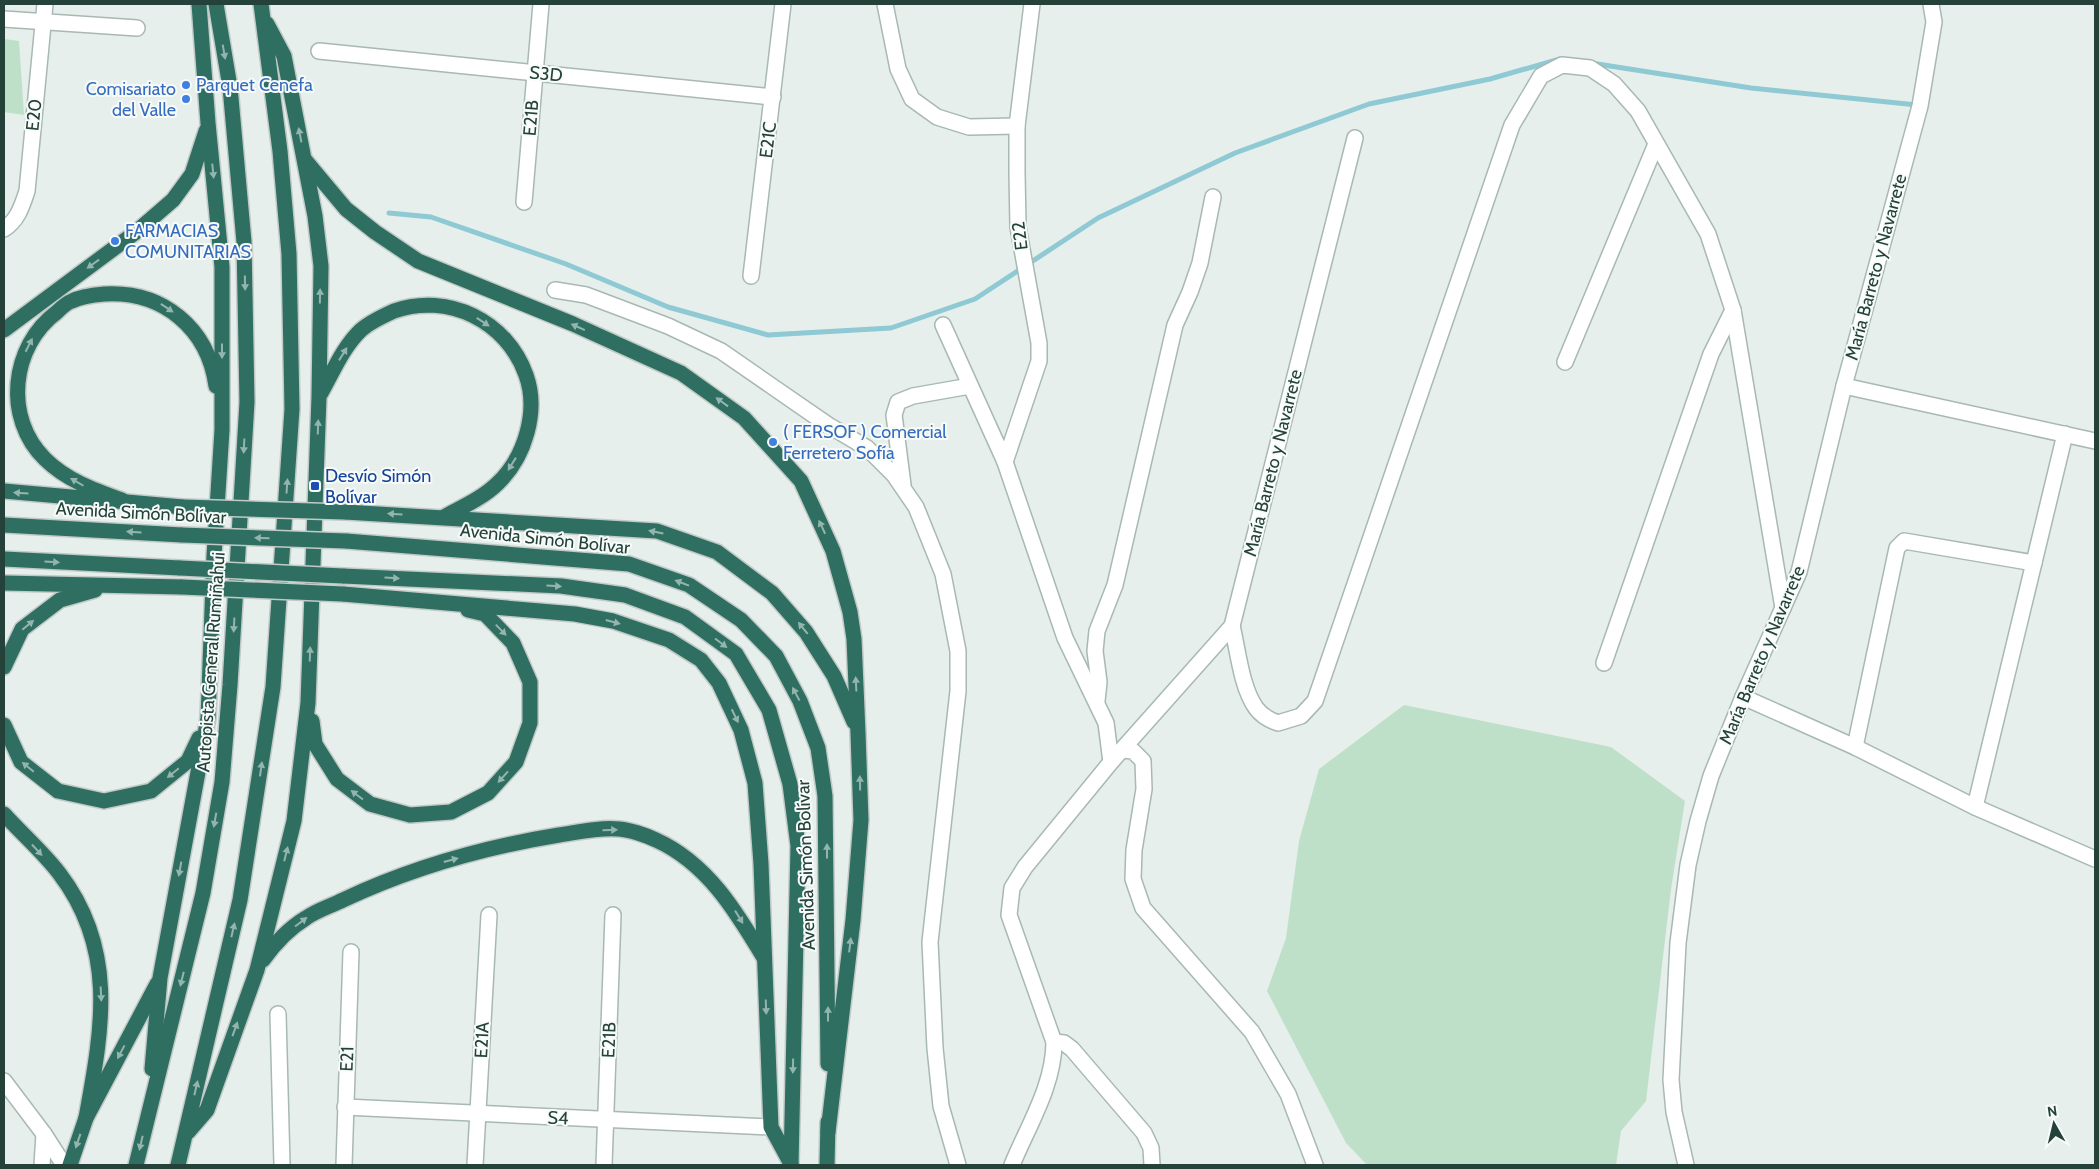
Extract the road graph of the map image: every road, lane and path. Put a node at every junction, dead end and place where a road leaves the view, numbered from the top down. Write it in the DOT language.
graph roads {
  1 [pos="45,4"];
  2 [pos="199,4"];
  3 [pos="216,4"];
  4 [pos="261,4"];
  5 [pos="541,4"];
  6 [pos="783,4"];
  7 [pos="885,4"];
  8 [pos="1032,4"];
  9 [pos="1931,4"];
  10 [pos="4,19"];
  11 [pos="264,19"];
  12 [pos="44,22"];
  13 [pos="137,28"];
  14 [pos="319,51"];
  15 [pos="535,73"];
  16 [pos="773,97"];
  17 [pos="208,122"];
  18 [pos="1017,126"];
  19 [pos="1355,138"];
  20 [pos="1656,144"];
  21 [pos="305,160"];
  22 [pos="1213,197"];
  23 [pos="524,202"];
  24 [pos="8,226"];
  25 [pos="751,276"];
  26 [pos="555,290"];
  27 [pos="1734,310"];
  28 [pos="943,325"];
  29 [pos="4,330"];
  30 [pos="1565,362"];
  31 [pos="970,386"];
  32 [pos="1844,386"];
  33 [pos="319,397"];
  34 [pos="222,430"];
  35 [pos="2065,434"];
  36 [pos="2095,441"];
  37 [pos="1005,462"];
  38 [pos="903,488"];
  39 [pos="4,491"];
  40 [pos="122,500"];
  41 [pos="444,517"];
  42 [pos="4,525"];
  43 [pos="4,559"];
  44 [pos="2034,563"];
  45 [pos="4,583"];
  46 [pos="107,586"];
  47 [pos="443,603"];
  48 [pos="1784,608"];
  49 [pos="1232,626"];
  50 [pos="1604,662"];
  51 [pos="4,667"];
  52 [pos="1743,697"];
  53 [pos="1096,701"];
  54 [pos="308,703"];
  55 [pos="208,718"];
  56 [pos="4,725"];
  57 [pos="858,733"];
  58 [pos="1854,747"];
  59 [pos="1122,750"];
  60 [pos="1111,762"];
  61 [pos="1975,807"];
  62 [pos="4,814"];
  63 [pos="2095,859"];
  64 [pos="489,915"];
  65 [pos="613,915"];
  66 [pos="351,952"];
  67 [pos="764,958"];
  68 [pos="257,970"];
  69 [pos="160,978"];
  70 [pos="278,1014"];
  71 [pos="1054,1042"];
  72 [pos="4,1081"];
  73 [pos="345,1107"];
  74 [pos="478,1114"];
  75 [pos="86,1118"];
  76 [pos="147,1120"];
  77 [pos="606,1120"];
  78 [pos="771,1127"];
  79 [pos="828,1132"];
  80 [pos="45,1135"];
  81 [pos="185,1135"];
  82 [pos="1311,1162"];
  83 [pos="65,1164"];
  84 [pos="42,1165"];
  85 [pos="136,1165"];
  86 [pos="178,1165"];
  87 [pos="282,1165"];
  88 [pos="344,1165"];
  89 [pos="475,1165"];
  90 [pos="604,1165"];
  91 [pos="791,1165"];
  92 [pos="827,1165"];
  93 [pos="958,1165"];
  94 [pos="1012,1165"];
  95 [pos="1152,1165"];
  96 [pos="1686,1165"];
  1 -- 12 [label="street, E20"];
  2 -- 17 [label="highway"];
  3 -- 76 [label="highway, Autopista General Rumiñahui, one-way"];
  4 -- 11 [label="highway"];
  5 -- 15 [label="street, E21B"];
  6 -- 16 [label="street, E21C"];
  7 -- 18 [label="street"];
  8 -- 18 [label="street, E22"];
  9 -- 32 [label="street, María Barreto y Navarrete"];
  10 -- 12 [label="street"];
  21 -- 11 [label="highway, one-way"];
  81 -- 11 [label="highway, one-way"];
  12 -- 13 [label="street"];
  12 -- 24 [label="street, E20"];
  14 -- 15 [label="street, S3D"];
  15 -- 16 [label="street, S3D"];
  15 -- 23 [label="street, E21B"];
  16 -- 25 [label="street, E21C"];
  17 -- 29 [label="highway, one-way"];
  17 -- 34 [label="highway, one-way"];
  18 -- 37 [label="street, E22"];
  19 -- 49 [label="street, María Barreto y Navarrete"];
  20 -- 27 [label="street"];
  20 -- 30 [label="street"];
  20 -- 49 [label="street"];
  33 -- 21 [label="highway, one-way"];
  57 -- 21 [label="highway, one-way"];
  22 -- 53 [label="street"];
  26 -- 38 [label="street"];
  27 -- 48 [label="street"];
  27 -- 50 [label="street"];
  28 -- 31 [label="street"];
  31 -- 37 [label="street"];
  31 -- 38 [label="street"];
  32 -- 35 [label="street"];
  32 -- 48 [label="street, María Barreto y Navarrete"];
  33 -- 41 [label="highway, one-way"];
  54 -- 33 [label="highway, one-way"];
  40 -- 34 [label="highway, one-way"];
  34 -- 55 [label="highway"];
  35 -- 36 [label="street"];
  35 -- 44 [label="street"];
  37 -- 53 [label="street"];
  38 -- 93 [label="street"];
  40 -- 39 [label="highway, one-way"];
  41 -- 40 [label="highway, one-way, bridge"];
  57 -- 41 [label="highway, one-way"];
  79 -- 42 [label="highway, Avenida Simón Bolívar, one-way, bridge"];
  43 -- 91 [label="highway, Avenida Simón Bolívar, one-way, bridge"];
  44 -- 58 [label="street"];
  44 -- 61 [label="street"];
  45 -- 46 [label="highway"];
  46 -- 47 [label="highway, bridge"];
  51 -- 46 [label="highway, one-way"];
  47 -- 54 [label="highway, one-way"];
  47 -- 67 [label="highway, one-way"];
  48 -- 52 [label="street, María Barreto y Navarrete"];
  49 -- 59 [label="street, María Barreto y Navarrete"];
  52 -- 58 [label="street"];
  52 -- 96 [label="street, María Barreto y Navarrete"];
  53 -- 60 [label="street"];
  68 -- 54 [label="highway, one-way"];
  55 -- 56 [label="highway, one-way"];
  55 -- 69 [label="highway, one-way"];
  79 -- 57 [label="highway, one-way"];
  58 -- 61 [label="street"];
  59 -- 60 [label="street, María Barreto y Navarrete"];
  59 -- 82 [label="street"];
  60 -- 71 [label="street, María Barreto y Navarrete"];
  61 -- 63 [label="street"];
  62 -- 75 [label="highway, one-way"];
  64 -- 74 [label="street, E21A"];
  65 -- 77 [label="street, E21B"];
  66 -- 73 [label="street, E21"];
  68 -- 67 [label="highway, one-way"];
  67 -- 78 [label="highway, one-way"];
  81 -- 68 [label="highway, one-way"];
  69 -- 75 [label="highway, one-way"];
  69 -- 76 [label="highway"];
  70 -- 87 [label="street"];
  71 -- 94 [label="street, María Barreto y Navarrete"];
  71 -- 95 [label="street"];
  72 -- 80 [label="street"];
  73 -- 74 [label="street, S4"];
  73 -- 88 [label="street, E21"];
  74 -- 77 [label="street, S4"];
  74 -- 89 [label="street, E21A"];
  75 -- 83 [label="highway, one-way"];
  76 -- 85 [label="highway, Autopista General Rumiñahui, one-way"];
  77 -- 78 [label="street, S4"];
  77 -- 90 [label="street, E21B"];
  78 -- 91 [label="highway"];
  79 -- 92 [label="highway, Avenida Simón Bolívar"];
  80 -- 83 [label="street"];
  80 -- 84 [label="street"];
  81 -- 86 [label="highway"];
}
